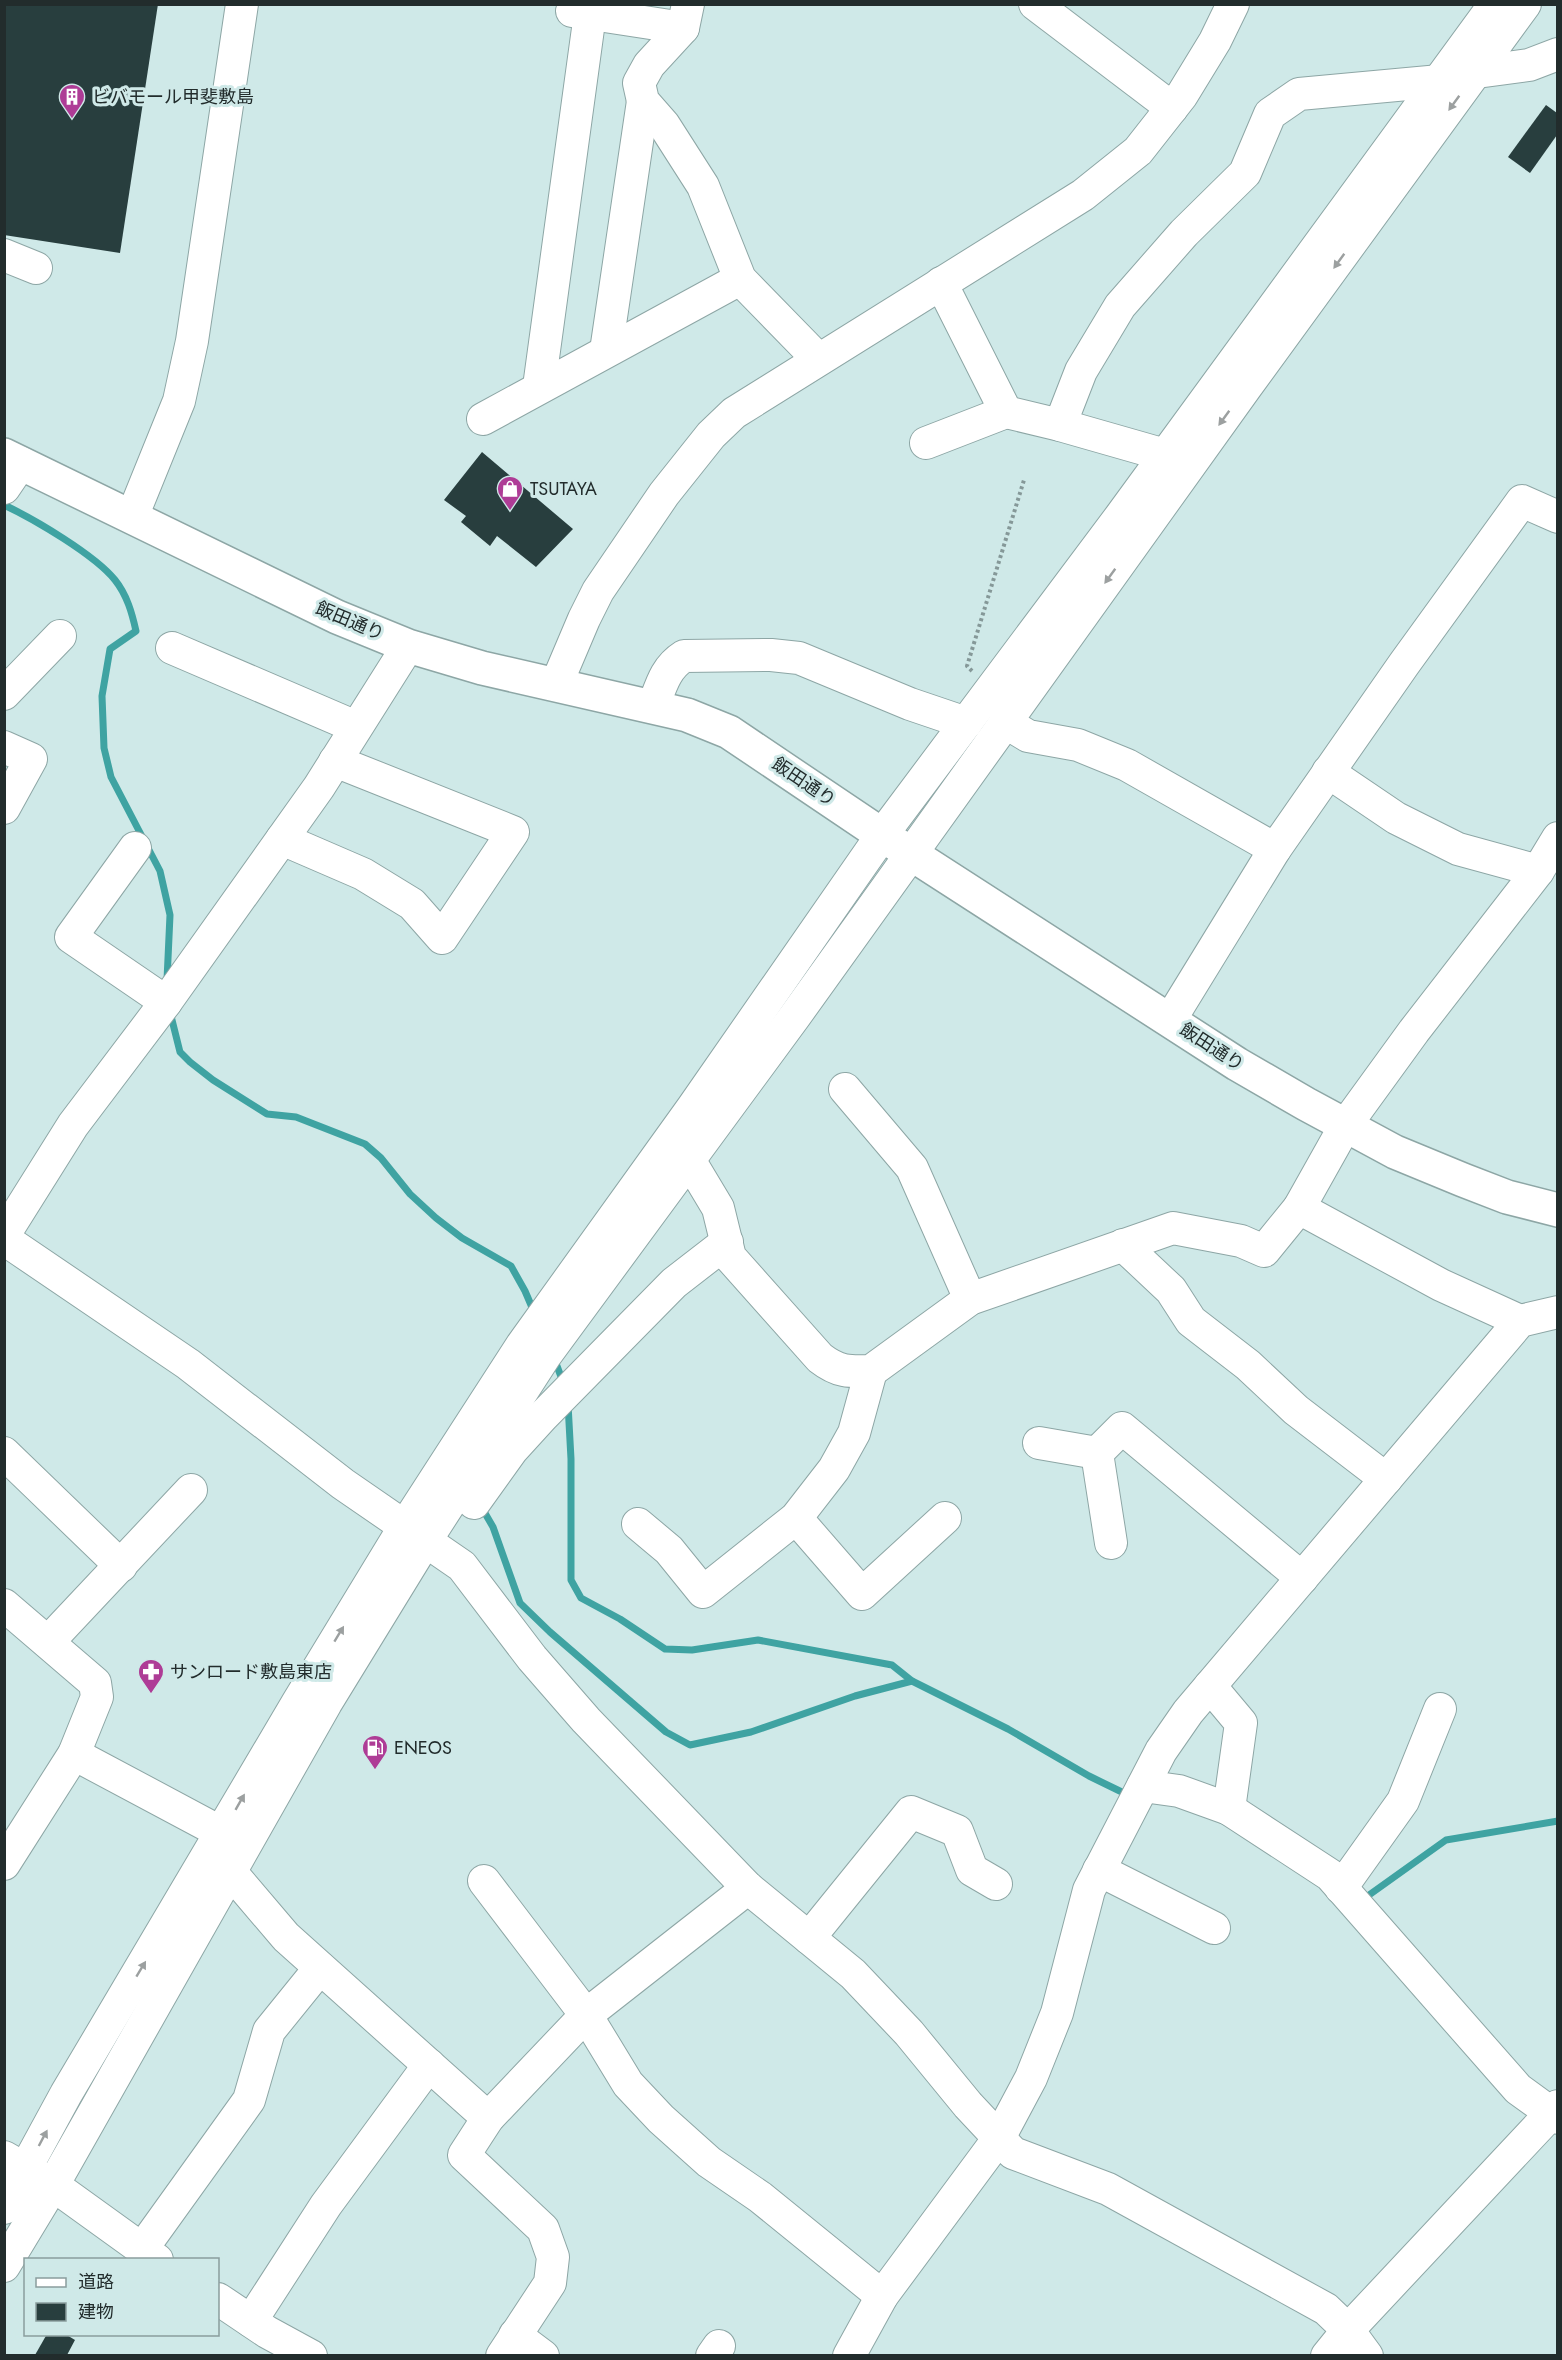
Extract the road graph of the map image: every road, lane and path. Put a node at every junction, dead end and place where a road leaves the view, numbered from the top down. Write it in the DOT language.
graph roads {
  1 [pos="242,4"];
  2 [pos="1035,4"];
  3 [pos="1233,4"];
  4 [pos="1495,4"];
  5 [pos="1525,4"];
  6 [pos="686,16"];
  7 [pos="1557,54"];
  8 [pos="1477,72"];
  9 [pos="1440,81"];
  10 [pos="643,101"];
  11 [pos="1172,108"];
  12 [pos="4,255"];
  13 [pos="36,268"];
  14 [pos="740,279"];
  15 [pos="941,283"];
  16 [pos="606,351"];
  17 [pos="818,359"];
  18 [pos="539,387"];
  19 [pos="1006,412"];
  20 [pos="483,419"];
  21 [pos="1060,425"];
  22 [pos="926,443"];
  23 [pos="1165,455"];
  24 [pos="10,468"];
  25 [pos="1024,480"];
  26 [pos="132,517"];
  27 [pos="1557,517"];
  28 [pos="60,636"];
  29 [pos="408,646"];
  30 [pos="172,648"];
  31 [pos="556,685"];
  32 [pos="990,692"];
  33 [pos="4,694"];
  34 [pos="654,707"];
  35 [pos="1005,722"];
  36 [pos="966,723"];
  37 [pos="356,727"];
  38 [pos="4,747"];
  39 [pos="335,761"];
  40 [pos="1328,772"];
  41 [pos="4,808"];
  42 [pos="882,835"];
  43 [pos="1557,838"];
  44 [pos="282,839"];
  45 [pos="135,848"];
  46 [pos="1275,849"];
  47 [pos="911,852"];
  48 [pos="1538,871"];
  49 [pos="166,1002"];
  50 [pos="1170,1020"];
  51 [pos="845,1089"];
  52 [pos="1345,1126"];
  53 [pos="687,1161"];
  54 [pos="1299,1208"];
  55 [pos="1557,1209"];
  56 [pos="5,1233"];
  57 [pos="727,1242"];
  58 [pos="1123,1245"];
  59 [pos="970,1299"];
  60 [pos="1557,1312"];
  61 [pos="1520,1321"];
  62 [pos="871,1371"];
  63 [pos="1039,1443"];
  64 [pos="4,1453"];
  65 [pos="1097,1454"];
  66 [pos="1386,1479"];
  67 [pos="191,1490"];
  68 [pos="796,1518"];
  69 [pos="945,1518"];
  70 [pos="638,1524"];
  71 [pos="425,1539"];
  72 [pos="1111,1543"];
  73 [pos="121,1566"];
  74 [pos="1302,1578"];
  75 [pos="4,1605"];
  76 [pos="48,1642"];
  77 [pos="1210,1686"];
  78 [pos="1440,1709"];
  79 [pos="74,1754"];
  80 [pos="1143,1786"];
  81 [pos="1229,1809"];
  82 [pos="222,1833"];
  83 [pos="4,1864"];
  84 [pos="229,1870"];
  85 [pos="1099,1870"];
  86 [pos="484,1881"];
  87 [pos="996,1884"];
  88 [pos="748,1888"];
  89 [pos="1341,1888"];
  90 [pos="1214,1928"];
  91 [pos="809,1938"];
  92 [pos="320,1968"];
  93 [pos="586,2015"];
  94 [pos="429,2065"];
  95 [pos="1555,2113"];
  96 [pos="488,2118"];
  97 [pos="999,2138"];
  98 [pos="15,2164"];
  99 [pos="53,2185"];
  100 [pos="4,2208"];
  101 [pos="150,2254"];
  102 [pos="4,2266"];
  103 [pos="882,2296"];
  104 [pos="219,2300"];
  105 [pos="251,2321"];
  106 [pos="1348,2330"];
  107 [pos="508,2345"];
  108 [pos="854,2354"];
  109 [pos="311,2355"];
  110 [pos="543,2355"];
  111 [pos="1327,2355"];
  112 [pos="1367,2355"];
  1 -- 26 [label="street"];
  2 -- 11 [label="street"];
  3 -- 11 [label="street"];
  4 -- 9 [label="street"];
  5 -- 8 [label="street"];
  6 -- 10 [label="street"];
  6 -- 18 [label="street"];
  7 -- 8 [label="street"];
  8 -- 35 [label="street, one-way"];
  9 -- 21 [label="street"];
  9 -- 23 [label="street"];
  10 -- 14 [label="street"];
  10 -- 16 [label="street"];
  11 -- 15 [label="street"];
  12 -- 13 [label="street"];
  14 -- 16 [label="street"];
  14 -- 17 [label="street"];
  15 -- 17 [label="street"];
  15 -- 19 [label="street"];
  16 -- 18 [label="street"];
  17 -- 31 [label="street"];
  18 -- 20 [label="street"];
  19 -- 21 [label="street"];
  19 -- 22 [label="street"];
  21 -- 23 [label="street"];
  23 -- 32 [label="street"];
  24 -- 26 [label="main road, 飯田通り"];
  25 -- 32 [label="path"];
  26 -- 29 [label="main road, 飯田通り"];
  27 -- 40 [label="street"];
  28 -- 33 [label="street"];
  29 -- 31 [label="main road, 飯田通り"];
  29 -- 37 [label="street"];
  30 -- 37 [label="street"];
  31 -- 34 [label="main road, 飯田通り"];
  32 -- 36 [label="street"];
  34 -- 36 [label="street"];
  34 -- 42 [label="main road, 飯田通り"];
  35 -- 46 [label="street"];
  35 -- 47 [label="street"];
  36 -- 42 [label="street"];
  37 -- 39 [label="street"];
  38 -- 41 [label="street"];
  39 -- 44 [label="street"];
  39 -- 44 [label="street"];
  40 -- 46 [label="street"];
  40 -- 48 [label="street"];
  42 -- 47 [label="main road, 飯田通り"];
  42 -- 71 [label="street"];
  43 -- 48 [label="street"];
  44 -- 49 [label="street"];
  45 -- 49 [label="street"];
  46 -- 50 [label="street"];
  47 -- 50 [label="main road, 飯田通り"];
  47 -- 53 [label="street"];
  48 -- 52 [label="street"];
  49 -- 56 [label="street"];
  50 -- 52 [label="main road, 飯田通り"];
  51 -- 59 [label="street"];
  52 -- 54 [label="street"];
  52 -- 55 [label="main road, 飯田通り"];
  53 -- 57 [label="street"];
  53 -- 71 [label="street"];
  54 -- 58 [label="street"];
  54 -- 61 [label="street"];
  56 -- 71 [label="street"];
  57 -- 62 [label="street"];
  57 -- 71 [label="street"];
  58 -- 59 [label="street"];
  58 -- 66 [label="street"];
  59 -- 62 [label="street"];
  60 -- 61 [label="street"];
  61 -- 66 [label="street"];
  62 -- 68 [label="street"];
  63 -- 65 [label="street"];
  64 -- 73 [label="street"];
  65 -- 72 [label="street"];
  65 -- 74 [label="street"];
  66 -- 74 [label="street"];
  67 -- 73 [label="street"];
  68 -- 69 [label="street"];
  68 -- 70 [label="street"];
  82 -- 71 [label="street, one-way"];
  71 -- 84 [label="street"];
  71 -- 88 [label="street"];
  73 -- 76 [label="street"];
  74 -- 77 [label="street"];
  75 -- 76 [label="street"];
  76 -- 79 [label="street"];
  77 -- 80 [label="street"];
  77 -- 81 [label="street"];
  78 -- 89 [label="street"];
  79 -- 82 [label="street"];
  79 -- 83 [label="street"];
  80 -- 81 [label="street"];
  80 -- 85 [label="street"];
  81 -- 89 [label="street"];
  98 -- 82 [label="street, one-way"];
  84 -- 92 [label="street"];
  84 -- 99 [label="street"];
  85 -- 90 [label="street"];
  85 -- 97 [label="street"];
  86 -- 93 [label="street"];
  87 -- 91 [label="street"];
  88 -- 91 [label="street"];
  88 -- 93 [label="street"];
  89 -- 95 [label="street"];
  91 -- 97 [label="street"];
  92 -- 94 [label="street"];
  92 -- 101 [label="street"];
  93 -- 96 [label="street"];
  93 -- 103 [label="street"];
  94 -- 96 [label="street"];
  94 -- 105 [label="street"];
  95 -- 106 [label="street"];
  96 -- 107 [label="street"];
  97 -- 103 [label="street"];
  97 -- 106 [label="street"];
  98 -- 99 [label="street"];
  98 -- 100 [label="street"];
  99 -- 101 [label="street"];
  99 -- 102 [label="street"];
  103 -- 108 [label="street"];
  104 -- 105 [label="street"];
  105 -- 109 [label="street"];
  106 -- 111 [label="street"];
  106 -- 112 [label="street"];
  107 -- 110 [label="street"];
}
